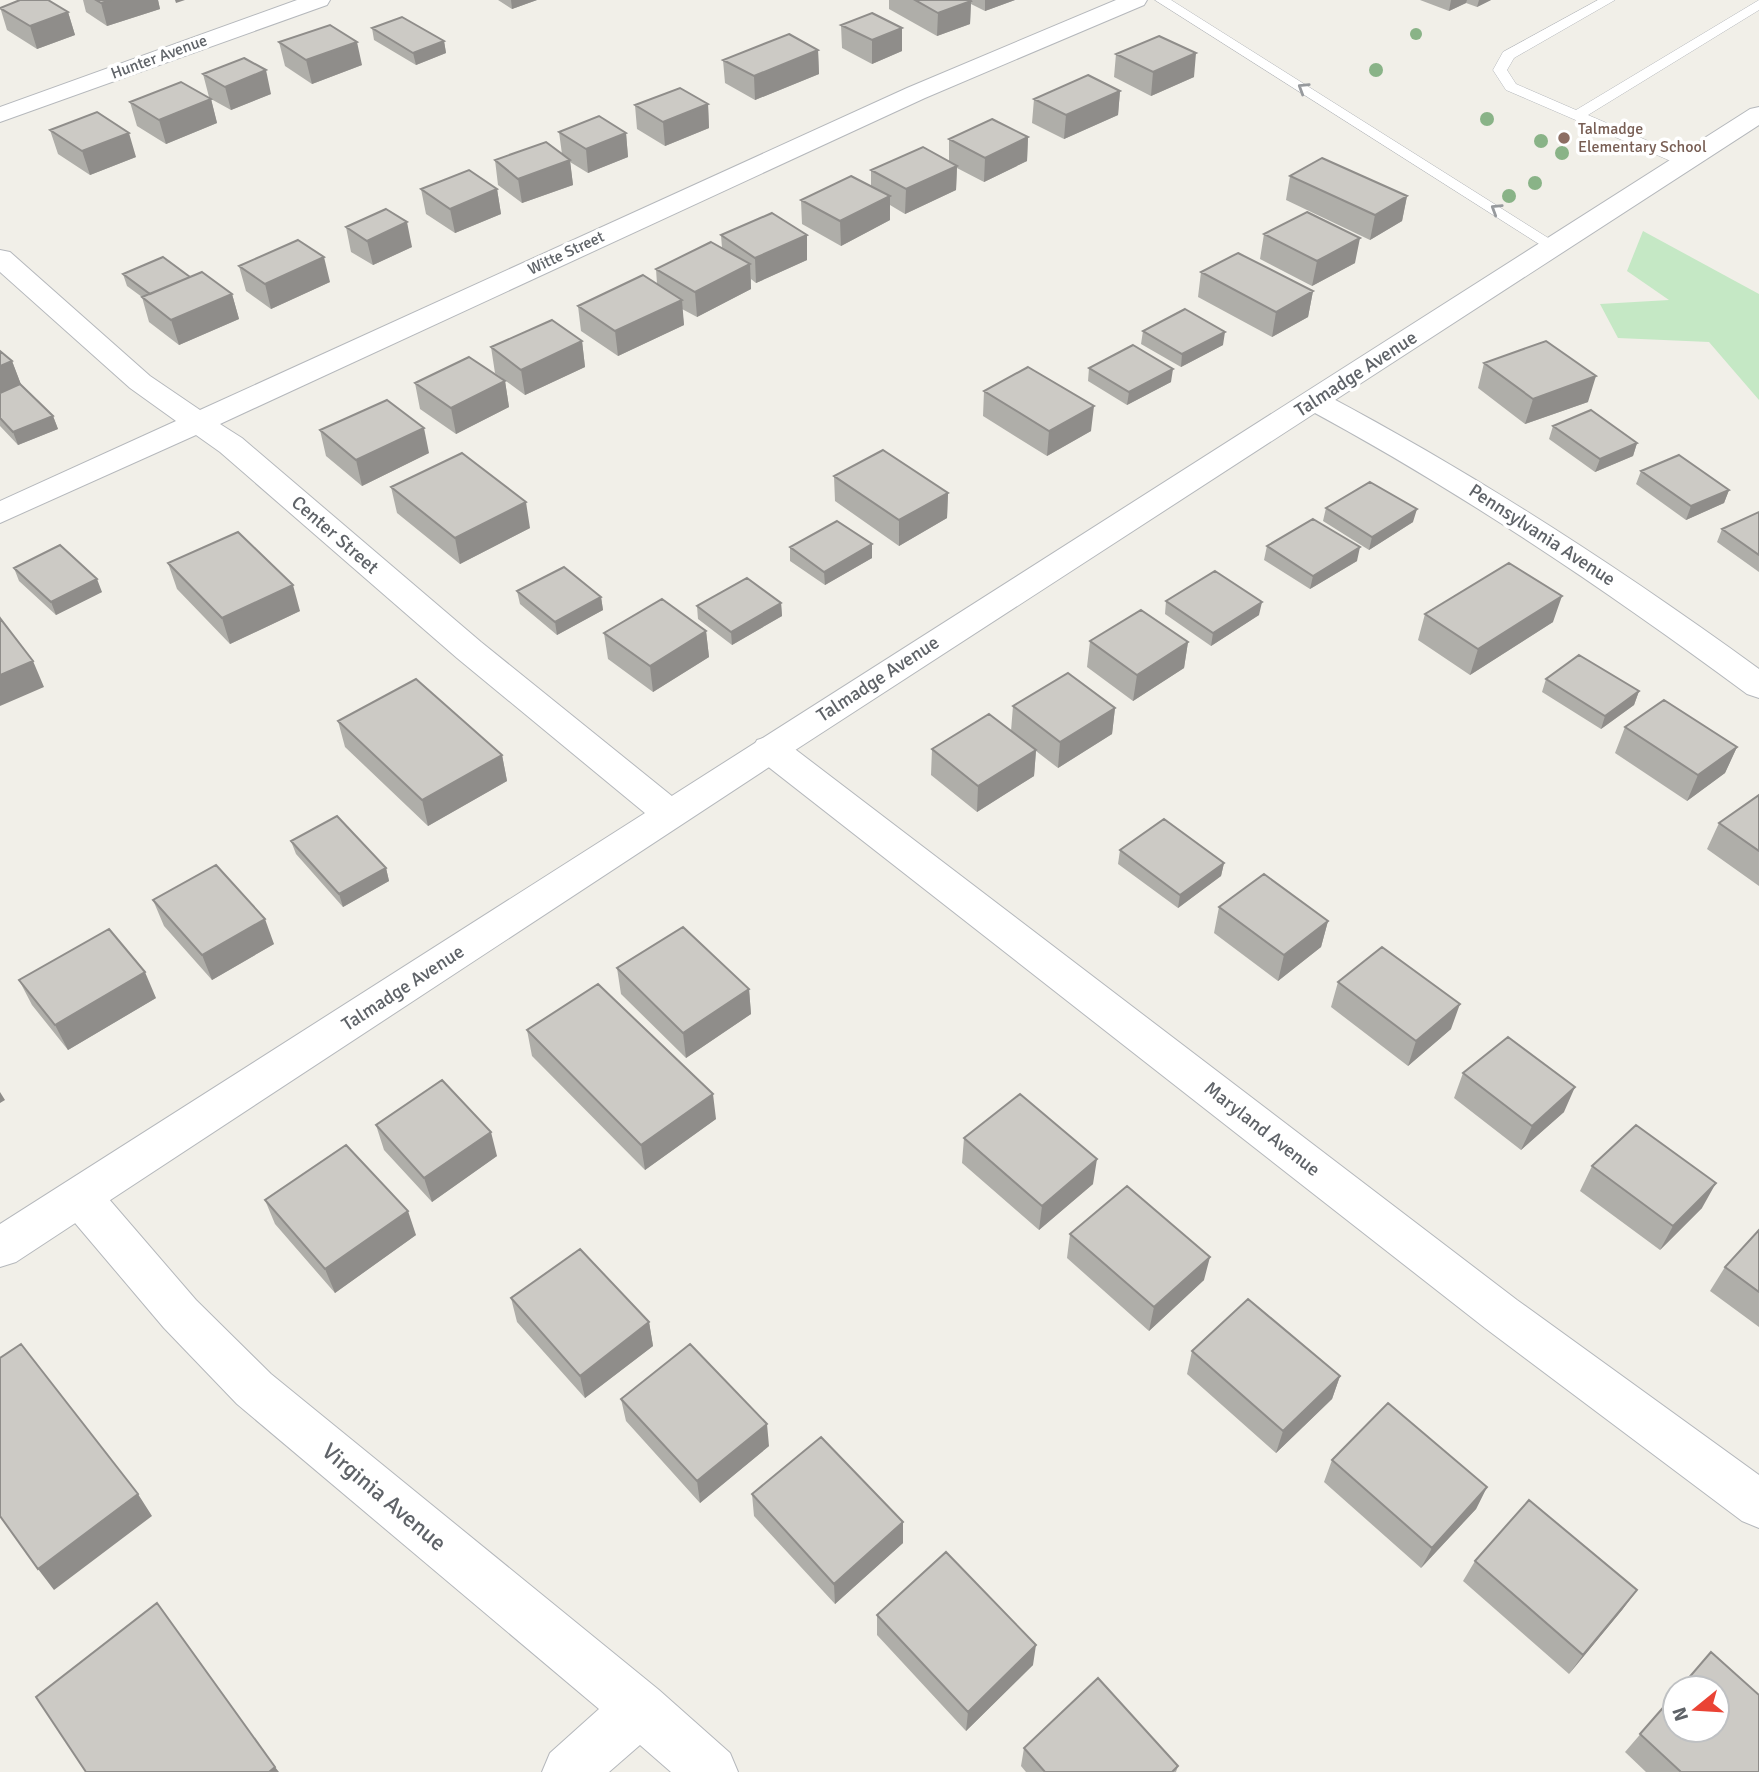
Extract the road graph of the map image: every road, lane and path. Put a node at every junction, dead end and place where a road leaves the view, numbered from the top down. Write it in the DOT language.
graph roads {
  1 [pos="319,0"];
  2 [pos="1136,0"];
  3 [pos="1162,0"];
  4 [pos="1608,0"];
  5 [pos="1759,4"];
  6 [pos="1759,114"];
  7 [pos="0,115"];
  8 [pos="1577,115"];
  9 [pos="1685,162"];
  10 [pos="1553,246"];
  11 [pos="0,258"];
  12 [pos="1315,401"];
  13 [pos="199,423"];
  14 [pos="0,513"];
  15 [pos="1759,686"];
  16 [pos="769,749"];
  17 [pos="670,814"];
  18 [pos="80,1197"];
  19 [pos="0,1248"];
  20 [pos="1759,1504"];
  21 [pos="640,1710"];
  22 [pos="569,1772"];
  23 [pos="711,1772"];
  1 -- 7 [label="street, Hunter Avenue"];
  2 -- 13 [label="street, Witte Street"];
  10 -- 3 [label="lane, one-way"];
  4 -- 8 [label="lane"];
  5 -- 8 [label="lane"];
  6 -- 9 [label="street, Talmadge Avenue"];
  8 -- 9 [label="lane"];
  9 -- 10 [label="street, Talmadge Avenue"];
  10 -- 12 [label="street, Talmadge Avenue"];
  11 -- 13 [label="street, Center Street"];
  12 -- 15 [label="street, Pennsylvania Avenue"];
  12 -- 16 [label="street, Talmadge Avenue"];
  13 -- 14 [label="street, Witte Street"];
  13 -- 17 [label="street, Center Street"];
  16 -- 17 [label="street, Talmadge Avenue"];
  16 -- 20 [label="street, Maryland Avenue"];
  17 -- 18 [label="street, Talmadge Avenue"];
  18 -- 19 [label="street, Talmadge Avenue"];
  18 -- 21 [label="street, Virginia Avenue"];
  21 -- 22 [label="street"];
  21 -- 23 [label="street, Virginia Avenue"];
}
